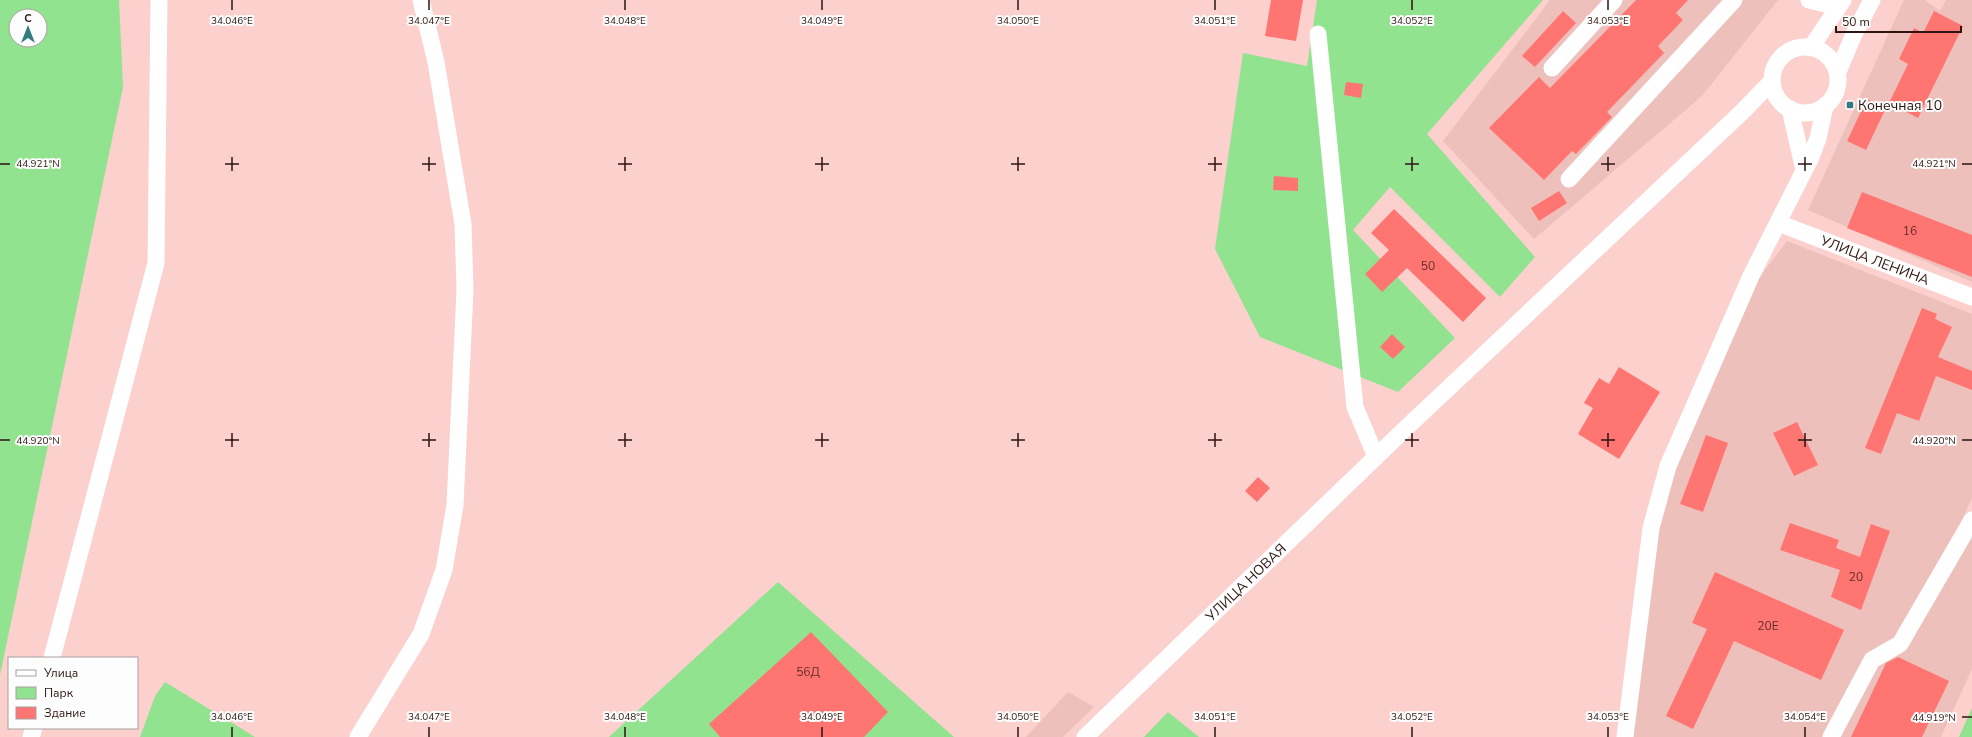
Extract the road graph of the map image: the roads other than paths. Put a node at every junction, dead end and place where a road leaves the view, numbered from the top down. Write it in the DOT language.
graph roads {
  1 [pos="159,0"];
  2 [pos="421,0"];
  3 [pos="1614,0"];
  4 [pos="1734,0"];
  5 [pos="1809,0"];
  6 [pos="1872,0"];
  7 [pos="1841,3"];
  8 [pos="1318,34"];
  9 [pos="1812,46"];
  10 [pos="1552,68"];
  11 [pos="1838,72"];
  12 [pos="1772,81"];
  13 [pos="1784,106"];
  14 [pos="1826,106"];
  15 [pos="1742,112"];
  16 [pos="1804,170"];
  17 [pos="1569,179"];
  18 [pos="1778,223"];
  19 [pos="1972,297"];
  20 [pos="1376,457"];
  21 [pos="1972,520"];
  22 [pos="52,657"];
  23 [pos="358,737"];
  24 [pos="1085,737"];
  25 [pos="1625,737"];
  26 [pos="1831,737"];
  1 -- 22 [label="street"];
  2 -- 23 [label="street"];
  3 -- 10 [label="street"];
  4 -- 17 [label="street"];
  5 -- 7 [label="street"];
  6 -- 11 [label="street"];
  7 -- 9 [label="street"];
  8 -- 20 [label="street"];
  9 -- 11 [label="street"];
  9 -- 12 [label="street"];
  11 -- 14 [label="street"];
  12 -- 13 [label="street"];
  12 -- 15 [label="street, УЛИЦА НОВАЯ"];
  13 -- 14 [label="street"];
  13 -- 15 [label="street"];
  13 -- 16 [label="street"];
  14 -- 16 [label="street"];
  15 -- 20 [label="street, УЛИЦА НОВАЯ"];
  16 -- 18 [label="street"];
  18 -- 19 [label="street, УЛИЦА ЛЕНИНА"];
  18 -- 25 [label="street"];
  20 -- 24 [label="street, УЛИЦА НОВАЯ"];
  21 -- 26 [label="street"];
}
